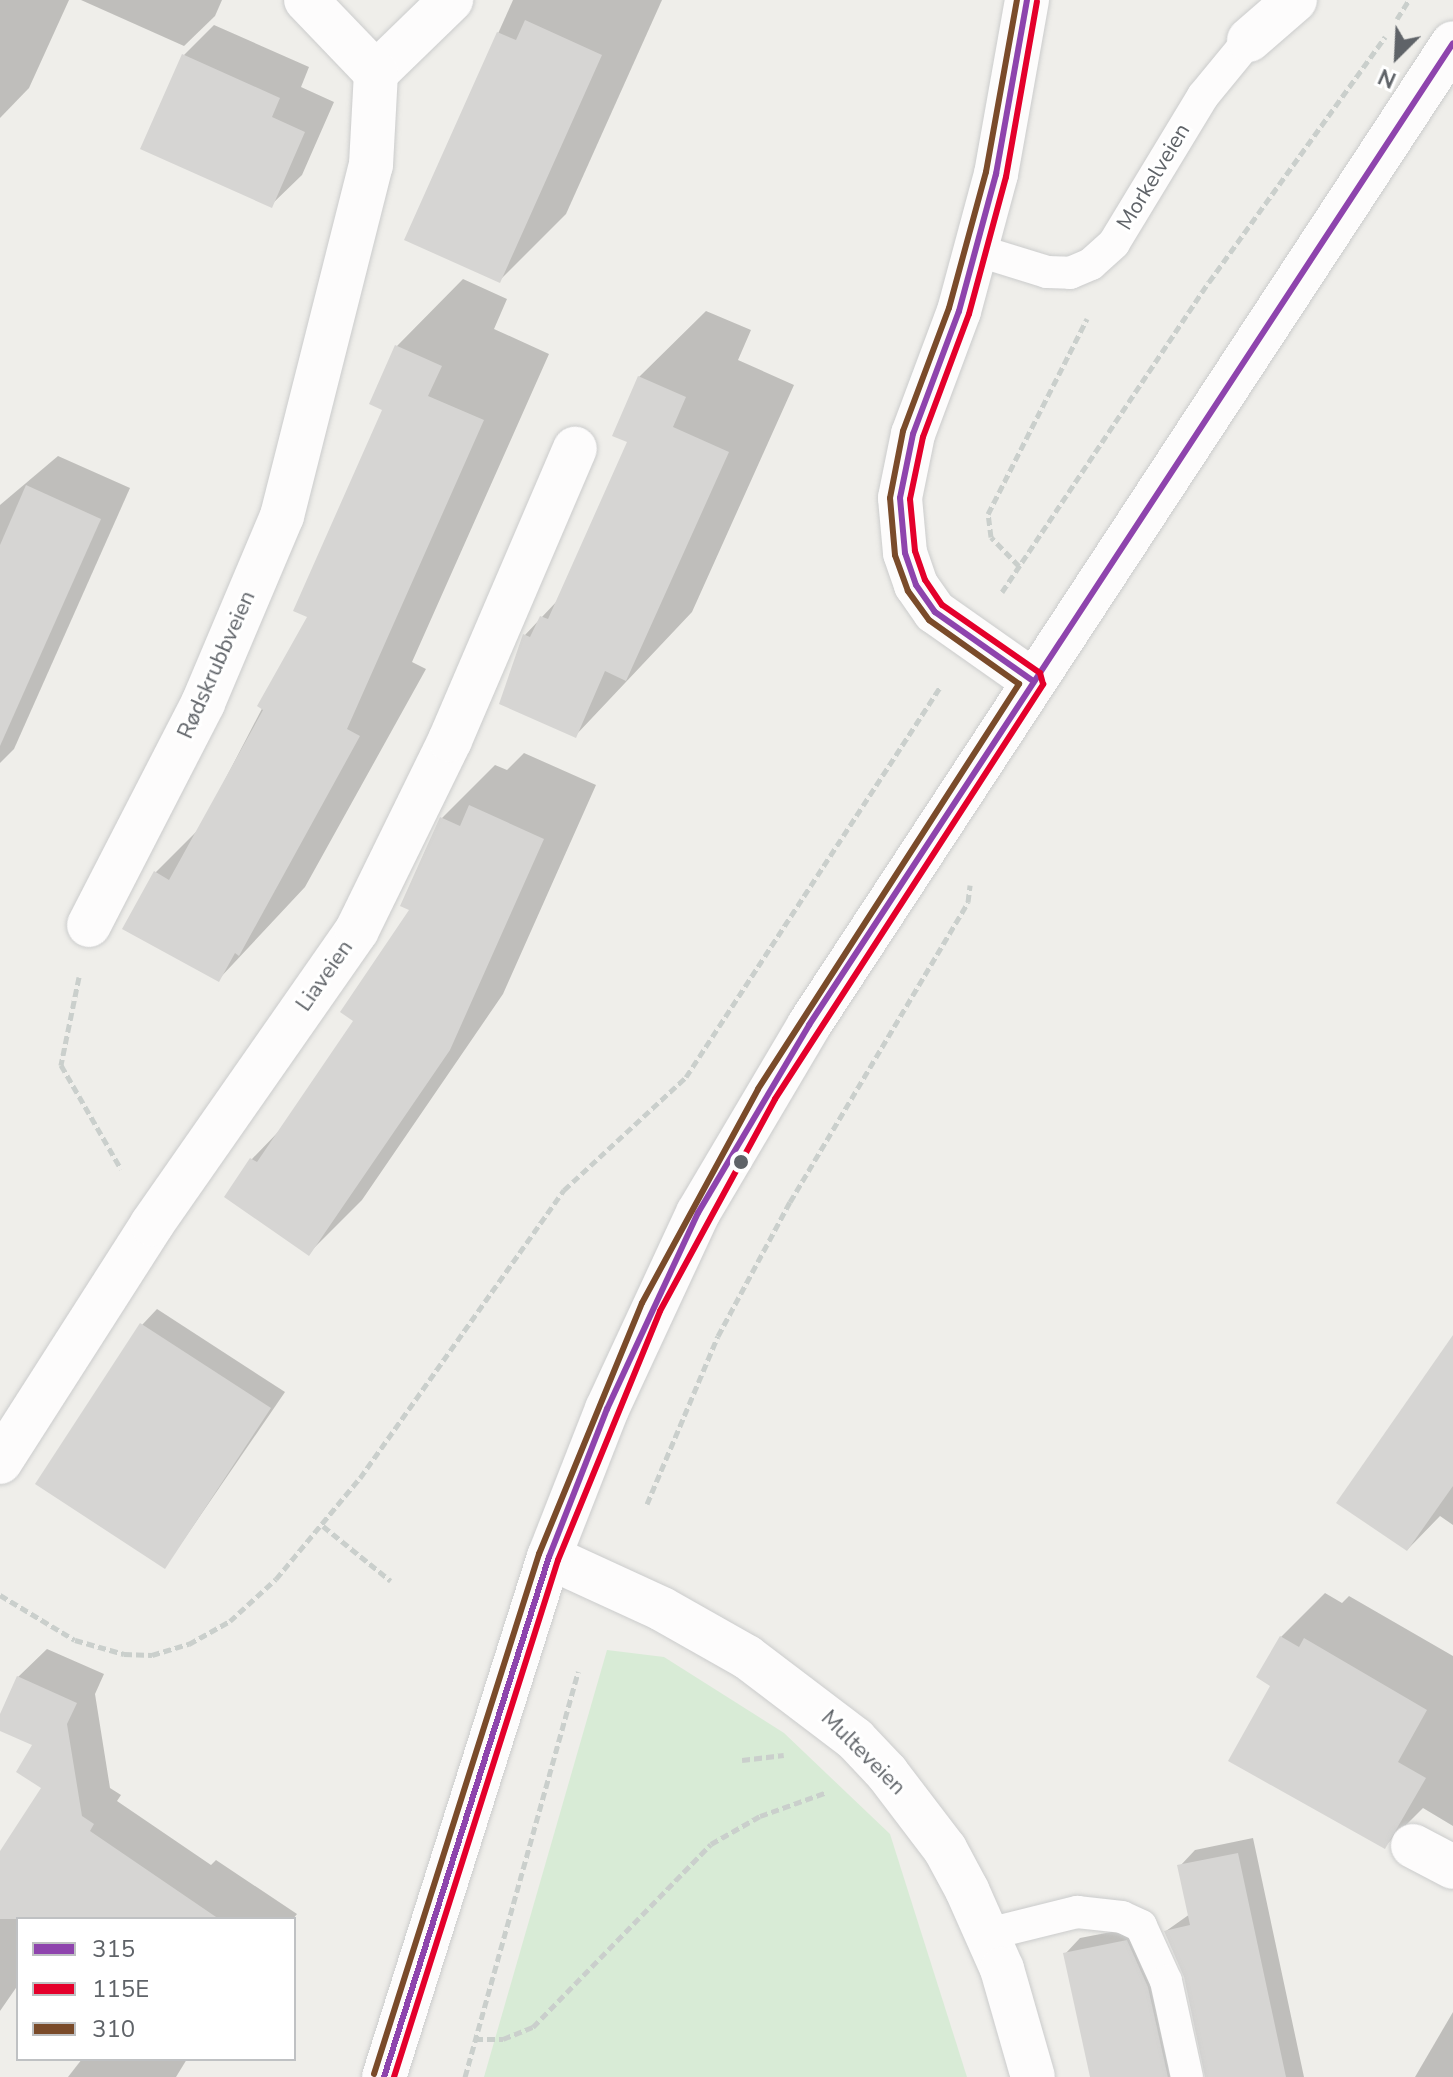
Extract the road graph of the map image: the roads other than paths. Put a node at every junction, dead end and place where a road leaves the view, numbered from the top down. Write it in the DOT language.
graph roads {
  1 [pos="306,0"];
  2 [pos="451,0"];
  3 [pos="1027,0"];
  4 [pos="1295,0"];
  5 [pos="1249,40"];
  6 [pos="1453,43"];
  7 [pos="376,73"];
  8 [pos="976,250"];
  9 [pos="575,449"];
  10 [pos="1033,681"];
  11 [pos="89,925"];
  12 [pos="0,1462"];
  13 [pos="549,1557"];
  14 [pos="1413,1846"];
  15 [pos="1453,1867"];
  16 [pos="988,1934"];
  17 [pos="384,2077"];
  18 [pos="1033,2077"];
  19 [pos="1187,2077"];
  1 -- 7 [label="street"];
  2 -- 7 [label="street"];
  3 -- 8 [label="street"];
  4 -- 5 [label="street, Morkelveien"];
  5 -- 8 [label="lane, Morkelveien"];
  6 -- 10 [label="street"];
  7 -- 11 [label="street, Rødskrubbveien"];
  8 -- 10 [label="street"];
  9 -- 12 [label="street, Liaveien"];
  10 -- 13 [label="street"];
  13 -- 16 [label="street, Multeveien"];
  13 -- 17 [label="street"];
  14 -- 15 [label="street"];
  16 -- 18 [label="street, Multeveien"];
  16 -- 19 [label="lane"];
}
